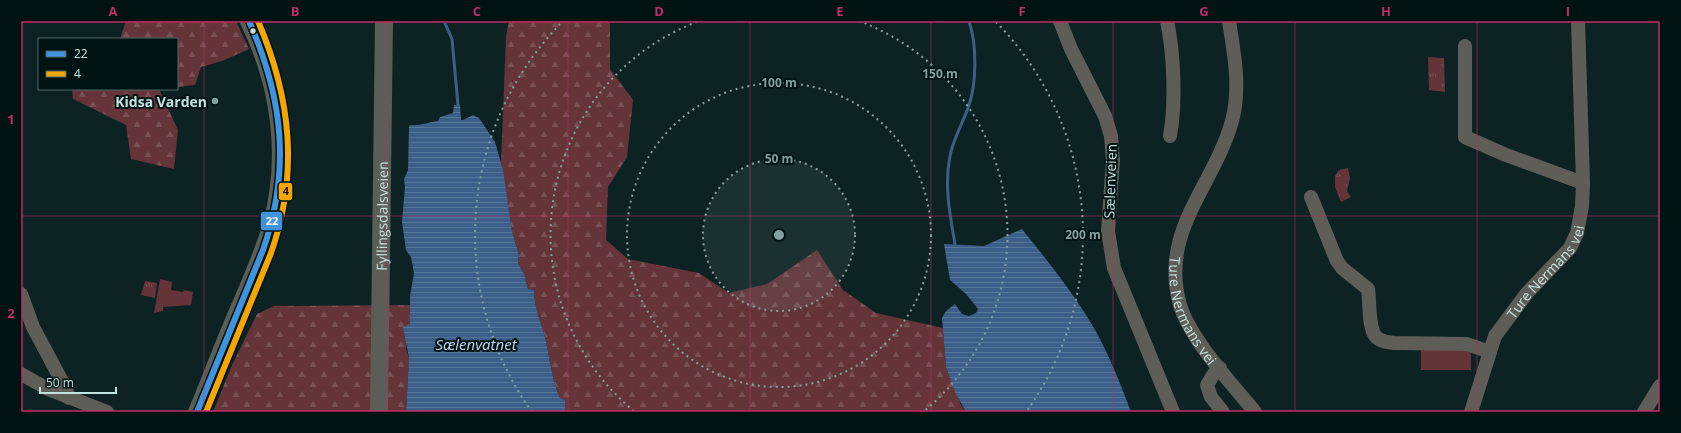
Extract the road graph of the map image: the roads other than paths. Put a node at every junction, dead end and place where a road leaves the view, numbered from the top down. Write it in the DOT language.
graph roads {
  1 [pos="249,21"];
  2 [pos="384,21"];
  3 [pos="1060,21"];
  4 [pos="1167,21"];
  5 [pos="1230,21"];
  6 [pos="1578,21"];
  7 [pos="1466,46"];
  8 [pos="1170,136"];
  9 [pos="1583,183"];
  10 [pos="1311,197"];
  11 [pos="21,294"];
  12 [pos="1490,352"];
  13 [pos="1220,368"];
  14 [pos="21,374"];
  15 [pos="1660,386"];
  16 [pos="69,398"];
  17 [pos="93,410"];
  18 [pos="108,412"];
  19 [pos="197,412"];
  20 [pos="379,412"];
  21 [pos="1173,412"];
  22 [pos="1222,412"];
  23 [pos="1255,412"];
  24 [pos="1471,412"];
  25 [pos="1644,412"];
  1 -- 19 [label="main road"];
  2 -- 20 [label="main road, Fyllingsdalsveien"];
  3 -- 21 [label="street, Sælenveien"];
  4 -- 8 [label="street"];
  5 -- 13 [label="street, Ture Nermans vei"];
  6 -- 9 [label="street, Ture Nermans vei"];
  7 -- 9 [label="street"];
  9 -- 12 [label="street, Ture Nermans vei"];
  10 -- 12 [label="street"];
  11 -- 16 [label="street"];
  12 -- 24 [label="street, Ture Nermans vei"];
  13 -- 22 [label="street, Ture Nermans vei"];
  13 -- 23 [label="street, Ture Nermans vei"];
  14 -- 16 [label="street"];
  15 -- 25 [label="street"];
  16 -- 17 [label="street"];
  17 -- 18 [label="street"];
}
